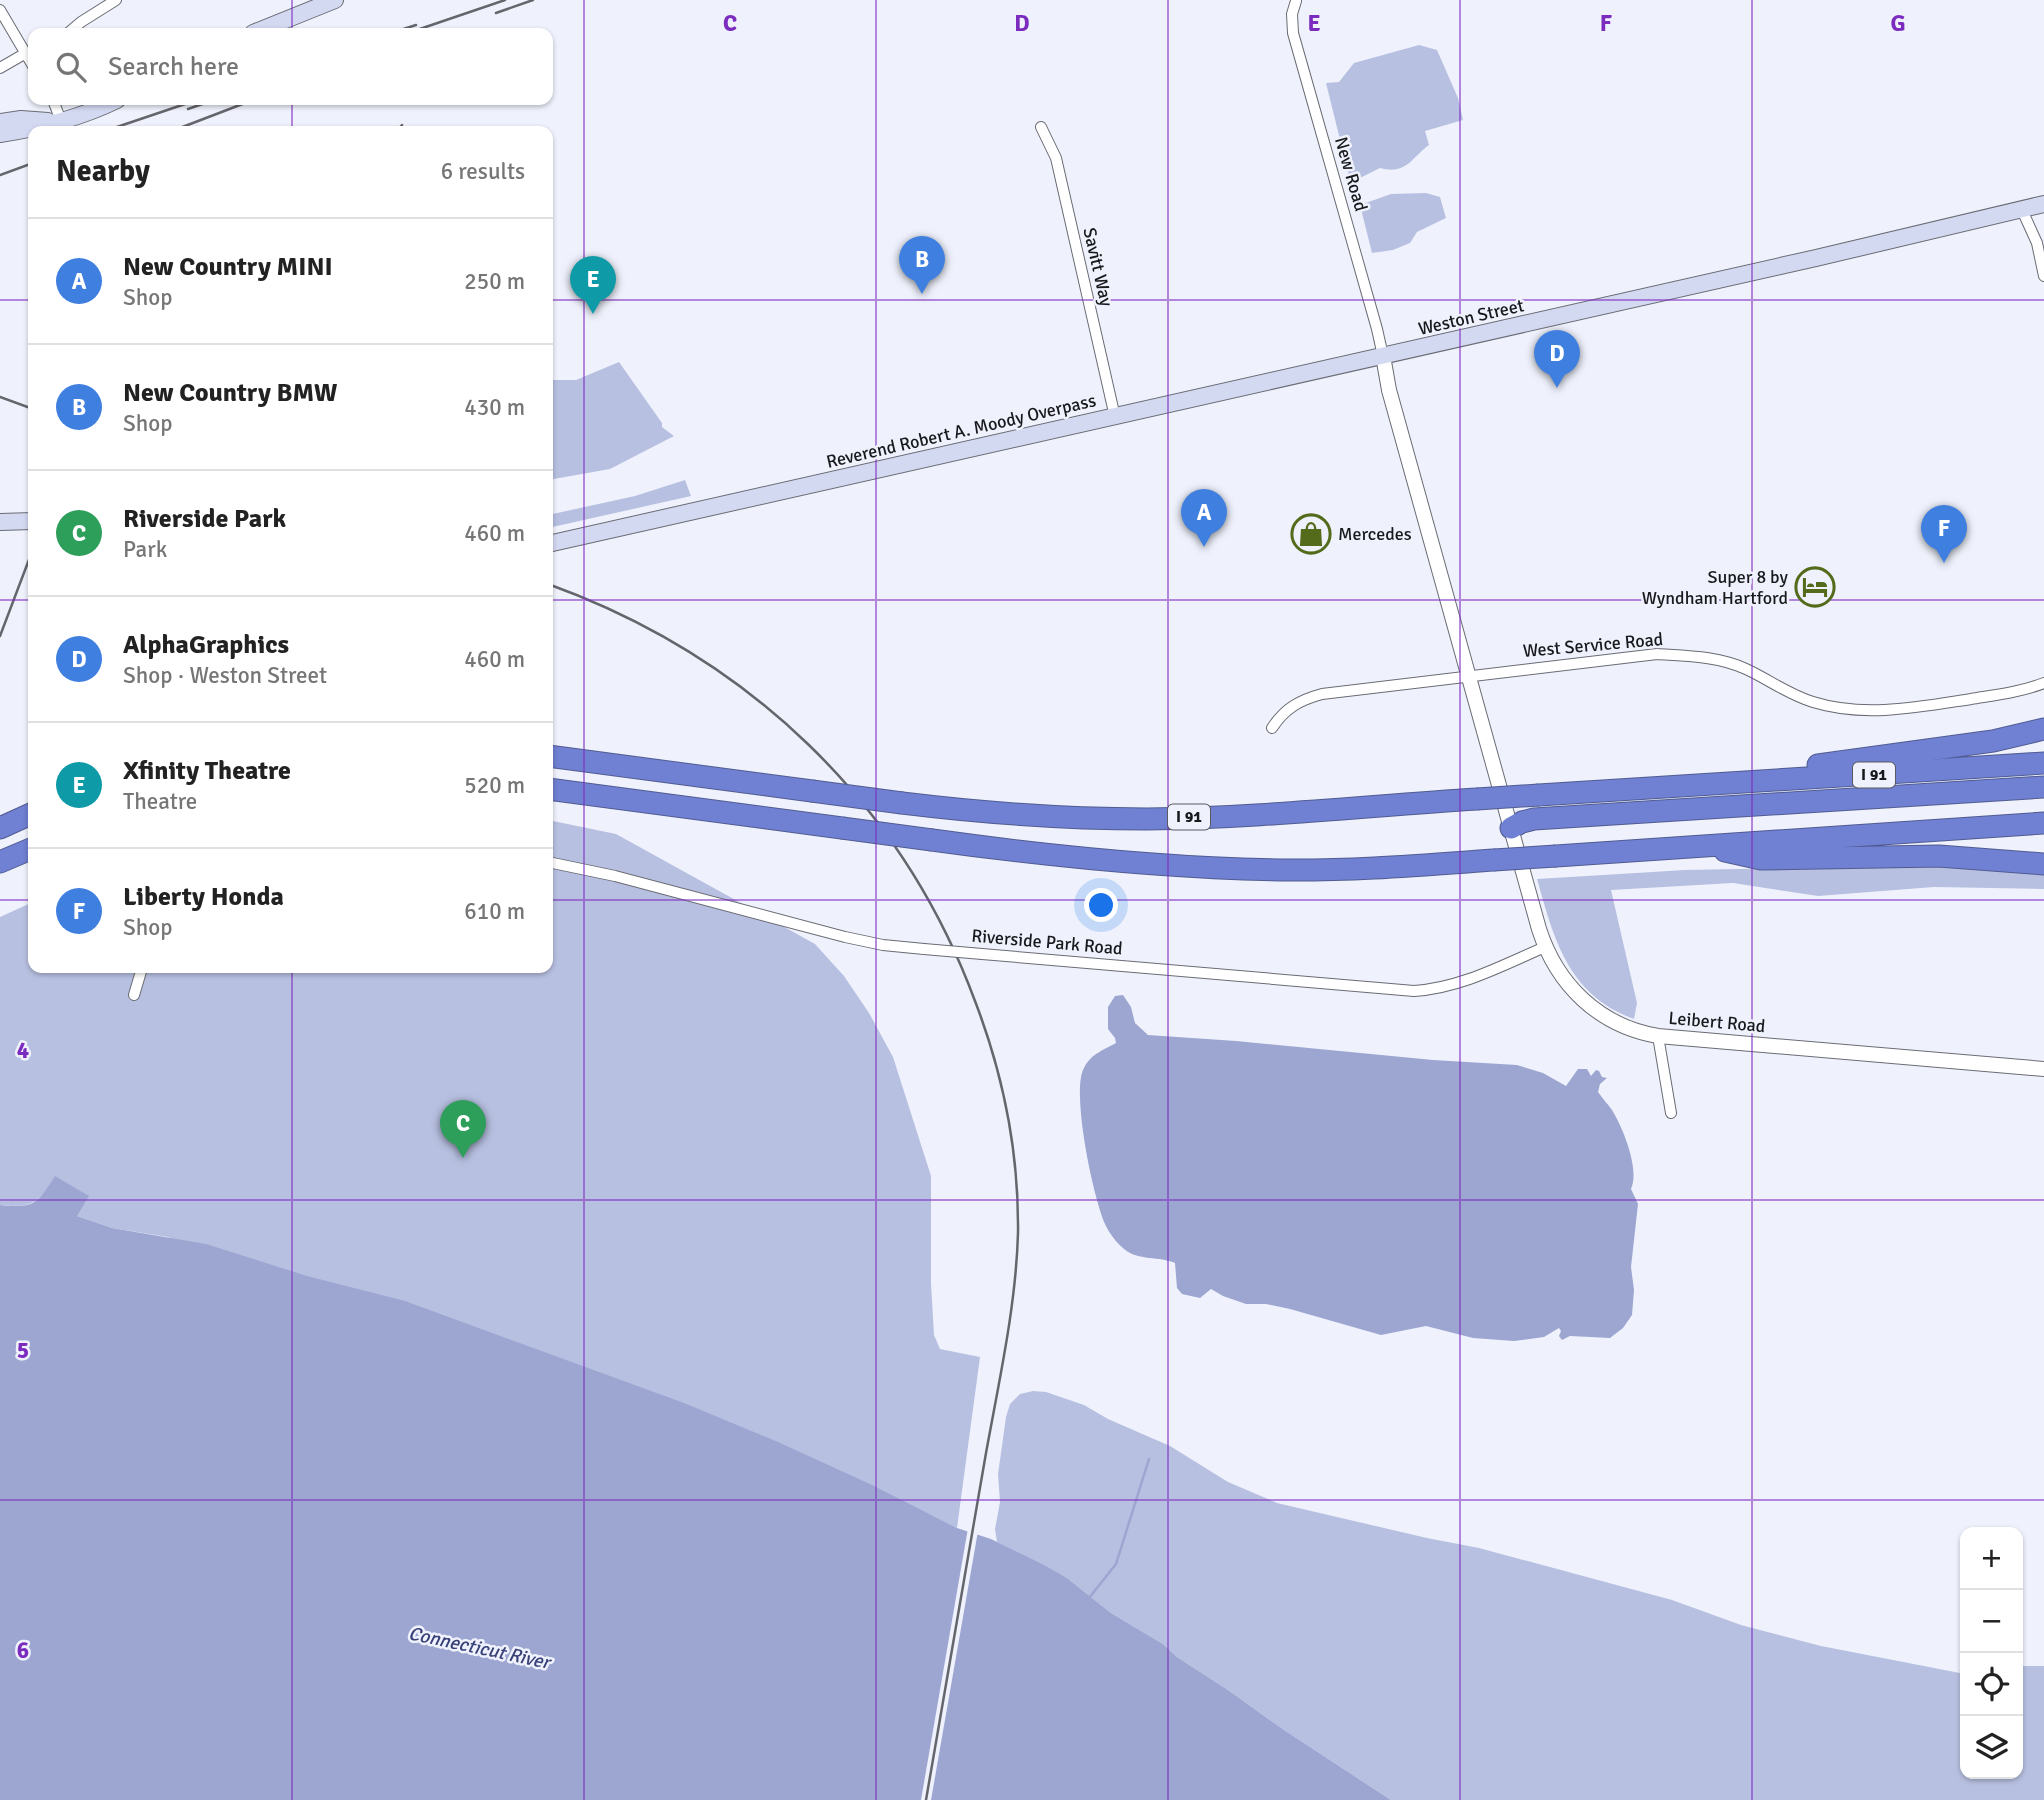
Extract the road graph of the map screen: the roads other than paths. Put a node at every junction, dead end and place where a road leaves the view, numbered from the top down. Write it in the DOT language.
graph roads {
  1 [pos="116,0"];
  2 [pos="335,0"];
  3 [pos="1296,1"];
  4 [pos="0,10"];
  5 [pos="74,28"];
  6 [pos="265,28"];
  7 [pos="26,53"];
  8 [pos="28,57"];
  9 [pos="0,68"];
  10 [pos="55,105"];
  11 [pos="106,105"];
  12 [pos="61,121"];
  13 [pos="0,122"];
  14 [pos="44,126"];
  15 [pos="1041,127"];
  16 [pos="28,131"];
  17 [pos="0,134"];
  18 [pos="2044,204"];
  19 [pos="2022,210"];
  20 [pos="2044,276"];
  21 [pos="1383,356"];
  22 [pos="1115,417"];
  23 [pos="28,521"];
  24 [pos="0,522"];
  25 [pos="553,543"];
  26 [pos="1469,675"];
  27 [pos="2044,683"];
  28 [pos="1272,728"];
  29 [pos="2044,729"];
  30 [pos="553,757"];
  31 [pos="2044,764"];
  32 [pos="1709,785"];
  33 [pos="2044,787"];
  34 [pos="553,790"];
  35 [pos="2044,798"];
  36 [pos="2044,811"];
  37 [pos="28,815"];
  38 [pos="28,815"];
  39 [pos="0,820"];
  40 [pos="2044,823"];
  41 [pos="1992,827"];
  42 [pos="0,828"];
  43 [pos="1511,828"];
  44 [pos="1710,846"];
  45 [pos="28,850"];
  46 [pos="0,862"];
  47 [pos="553,863"];
  48 [pos="2044,863"];
  49 [pos="1545,947"];
  50 [pos="141,973"];
  51 [pos="134,995"];
  52 [pos="1658,1036"];
  53 [pos="2044,1069"];
  54 [pos="1671,1113"];
  1 -- 5 [label="street"];
  2 -- 6 [label="main road"];
  3 -- 21 [label="street, New Road"];
  4 -- 7 [label="street"];
  7 -- 8 [label="street"];
  7 -- 9 [label="street"];
  10 -- 12 [label="street"];
  11 -- 12 [label="main road"];
  12 -- 13 [label="main road"];
  12 -- 14 [label="main road"];
  15 -- 22 [label="street, Savitt Way"];
  16 -- 17 [label="main road"];
  18 -- 19 [label="main road, Weston Street"];
  19 -- 20 [label="street"];
  19 -- 21 [label="main road, Weston Street"];
  21 -- 22 [label="main road, Reverend Robert A. Moody Overpass"];
  21 -- 26 [label="street"];
  22 -- 25 [label="main road, Reverend Robert A. Moody Overpass"];
  23 -- 24 [label="main road"];
  26 -- 27 [label="street, West Service Road"];
  26 -- 28 [label="street, West Service Road"];
  26 -- 43 [label="street"];
  29 -- 32 [label="highway"];
  30 -- 32 [label="highway, I 91, bridge"];
  31 -- 32 [label="highway, I 91"];
  33 -- 43 [label="highway"];
  34 -- 44 [label="highway, bridge"];
  35 -- 43 [label="highway"];
  36 -- 41 [label="highway"];
  37 -- 39 [label="highway"];
  38 -- 42 [label="highway"];
  40 -- 41 [label="highway"];
  41 -- 44 [label="highway"];
  43 -- 49 [label="street, Leibert Road"];
  44 -- 48 [label="highway"];
  45 -- 46 [label="highway"];
  47 -- 49 [label="street, Riverside Park Road, bridge"];
  49 -- 52 [label="street, Leibert Road"];
  50 -- 51 [label="street"];
  52 -- 53 [label="street, Leibert Road"];
  52 -- 54 [label="street"];
}
